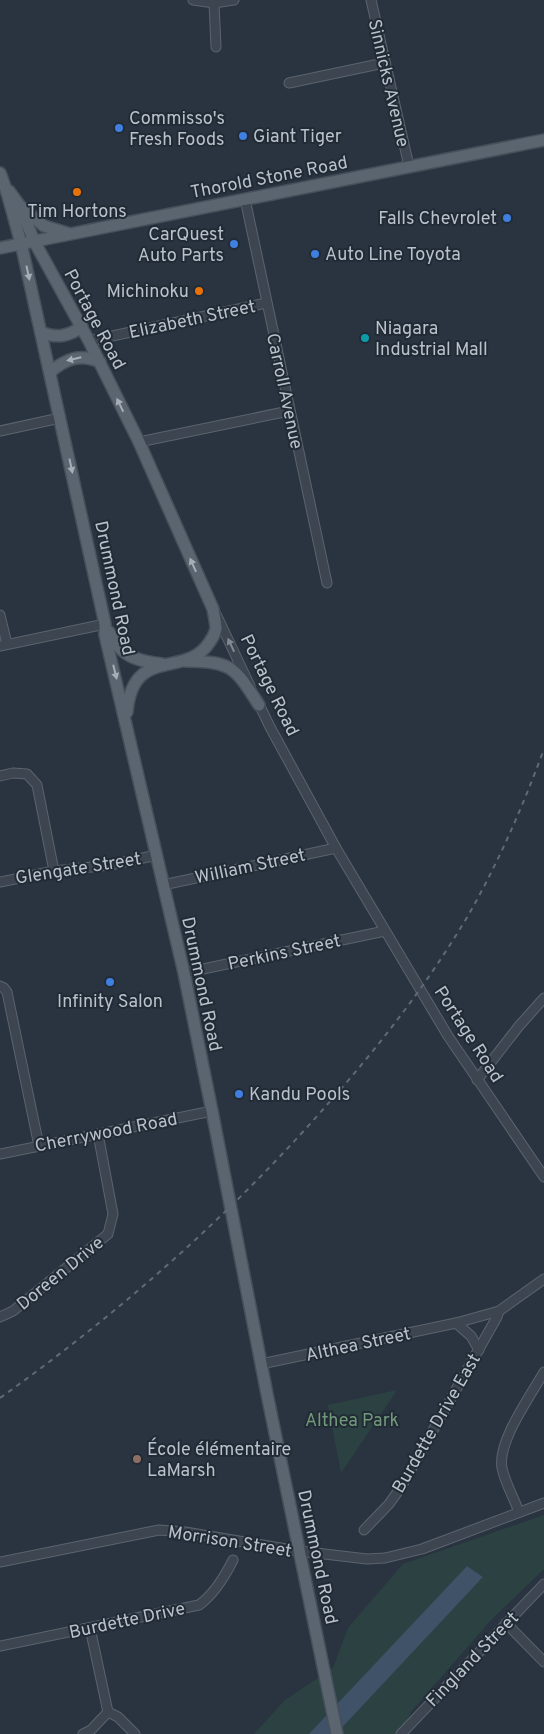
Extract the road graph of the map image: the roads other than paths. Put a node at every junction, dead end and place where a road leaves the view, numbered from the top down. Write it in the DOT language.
graph roads {
  1 [pos="192,0"];
  2 [pos="234,0"];
  3 [pos="370,0"];
  4 [pos="214,3"];
  5 [pos="216,47"];
  6 [pos="384,63"];
  7 [pos="289,83"];
  8 [pos="544,140"];
  9 [pos="409,166"];
  10 [pos="0,173"];
  11 [pos="5,185"];
  12 [pos="245,199"];
  13 [pos="20,206"];
  14 [pos="68,234"];
  15 [pos="34,241"];
  16 [pos="21,243"];
  17 [pos="0,248"];
  18 [pos="266,303"];
  19 [pos="82,328"];
  20 [pos="41,332"];
  21 [pos="89,341"];
  22 [pos="100,362"];
  23 [pos="50,372"];
  24 [pos="289,412"];
  25 [pos="60,418"];
  26 [pos="0,431"];
  27 [pos="139,442"];
  28 [pos="327,582"];
  29 [pos="213,609"];
  30 [pos="0,615"];
  31 [pos="105,624"];
  32 [pos="3,645"];
  33 [pos="184,661"];
  34 [pos="164,664"];
  35 [pos="259,705"];
  36 [pos="126,718"];
  37 [pos="0,776"];
  38 [pos="336,848"];
  39 [pos="157,855"];
  40 [pos="54,871"];
  41 [pos="0,882"];
  42 [pos="163,885"];
  43 [pos="385,931"];
  44 [pos="184,973"];
  45 [pos="2,987"];
  46 [pos="544,998"];
  47 [pos="477,1080"];
  48 [pos="212,1111"];
  49 [pos="98,1134"];
  50 [pos="39,1146"];
  51 [pos="0,1154"];
  52 [pos="544,1177"];
  53 [pos="544,1279"];
  54 [pos="499,1311"];
  55 [pos="0,1317"];
  56 [pos="456,1323"];
  57 [pos="479,1350"];
  58 [pos="261,1364"];
  59 [pos="544,1372"];
  60 [pos="544,1503"];
  61 [pos="519,1512"];
  62 [pos="364,1530"];
  63 [pos="299,1551"];
  64 [pos="233,1560"];
  65 [pos="0,1562"];
  66 [pos="544,1584"];
  67 [pos="506,1623"];
  68 [pos="90,1628"];
  69 [pos="0,1646"];
  70 [pos="544,1662"];
  71 [pos="108,1712"];
  72 [pos="83,1734"];
  73 [pos="135,1734"];
  74 [pos="336,1734"];
  75 [pos="401,1734"];
  1 -- 4 [label="street"];
  2 -- 4 [label="street"];
  3 -- 6 [label="street, Sinnicks Avenue"];
  4 -- 5 [label="street"];
  6 -- 7 [label="street"];
  6 -- 9 [label="street, Sinnicks Avenue"];
  8 -- 9 [label="main road, Thorold Stone Road"];
  9 -- 12 [label="main road, Thorold Stone Road"];
  10 -- 11 [label="main road, Portage Road"];
  11 -- 13 [label="main road, Portage Road"];
  11 -- 16 [label="main road, Portage Road"];
  12 -- 14 [label="main road, Thorold Stone Road"];
  12 -- 18 [label="street, Carroll Avenue"];
  13 -- 14 [label="main road"];
  13 -- 15 [label="main road, Portage Road"];
  14 -- 15 [label="main road, Thorold Stone Road"];
  15 -- 16 [label="main road, Thorold Stone Road"];
  15 -- 19 [label="main road, Portage Road"];
  16 -- 17 [label="main road, Thorold Stone Road"];
  16 -- 20 [label="main road, Drummond Road, one-way"];
  18 -- 21 [label="street, Elizabeth Street"];
  18 -- 24 [label="street, Carroll Avenue"];
  19 -- 20 [label="main road"];
  19 -- 21 [label="main road, Portage Road"];
  20 -- 23 [label="main road, Drummond Road"];
  21 -- 22 [label="main road, Portage Road"];
  22 -- 23 [label="main road, one-way"];
  27 -- 22 [label="main road, Portage Road, one-way"];
  23 -- 25 [label="main road, Drummond Road"];
  24 -- 27 [label="street"];
  24 -- 28 [label="street, Carroll Avenue"];
  25 -- 26 [label="street"];
  25 -- 31 [label="main road, Drummond Road, one-way"];
  29 -- 27 [label="main road, Portage Road, one-way"];
  29 -- 33 [label="main road"];
  35 -- 29 [label="street, Portage Road, one-way"];
  30 -- 32 [label="street"];
  31 -- 32 [label="street"];
  31 -- 34 [label="main road"];
  31 -- 36 [label="main road, Drummond Road, one-way"];
  33 -- 34 [label="main road"];
  33 -- 35 [label="main road"];
  34 -- 36 [label="main road"];
  35 -- 38 [label="street, Portage Road"];
  36 -- 39 [label="main road, Drummond Road"];
  37 -- 40 [label="street"];
  38 -- 42 [label="street, William Street"];
  38 -- 43 [label="street, Portage Road"];
  39 -- 40 [label="street, Glengate Street"];
  39 -- 42 [label="main road, Drummond Road"];
  40 -- 41 [label="street, Glengate Street"];
  42 -- 44 [label="main road, Drummond Road"];
  43 -- 44 [label="street, Perkins Street"];
  43 -- 47 [label="street, Portage Road"];
  44 -- 48 [label="main road, Drummond Road"];
  45 -- 50 [label="street"];
  46 -- 47 [label="street"];
  47 -- 52 [label="street, Portage Road"];
  48 -- 49 [label="street, Cherrywood Road"];
  48 -- 58 [label="main road, Drummond Road"];
  49 -- 50 [label="street, Cherrywood Road"];
  49 -- 55 [label="street, Doreen Drive"];
  50 -- 51 [label="street, Cherrywood Road"];
  53 -- 54 [label="street, Althea Street"];
  54 -- 56 [label="street, Althea Street"];
  54 -- 57 [label="street, Burdette Drive East"];
  56 -- 57 [label="street"];
  56 -- 58 [label="street, Althea Street"];
  57 -- 62 [label="street, Burdette Drive East"];
  58 -- 63 [label="main road, Drummond Road"];
  59 -- 61 [label="street"];
  60 -- 61 [label="street, Morrison Street"];
  61 -- 63 [label="street, Morrison Street"];
  63 -- 65 [label="street, Morrison Street"];
  63 -- 74 [label="main road, Drummond Road"];
  64 -- 68 [label="street, Burdette Drive"];
  66 -- 67 [label="street, Fingland Street"];
  67 -- 70 [label="street"];
  67 -- 75 [label="street, Fingland Street"];
  68 -- 69 [label="street, Burdette Drive"];
  68 -- 71 [label="street"];
  71 -- 72 [label="street"];
  71 -- 73 [label="street"];
}
